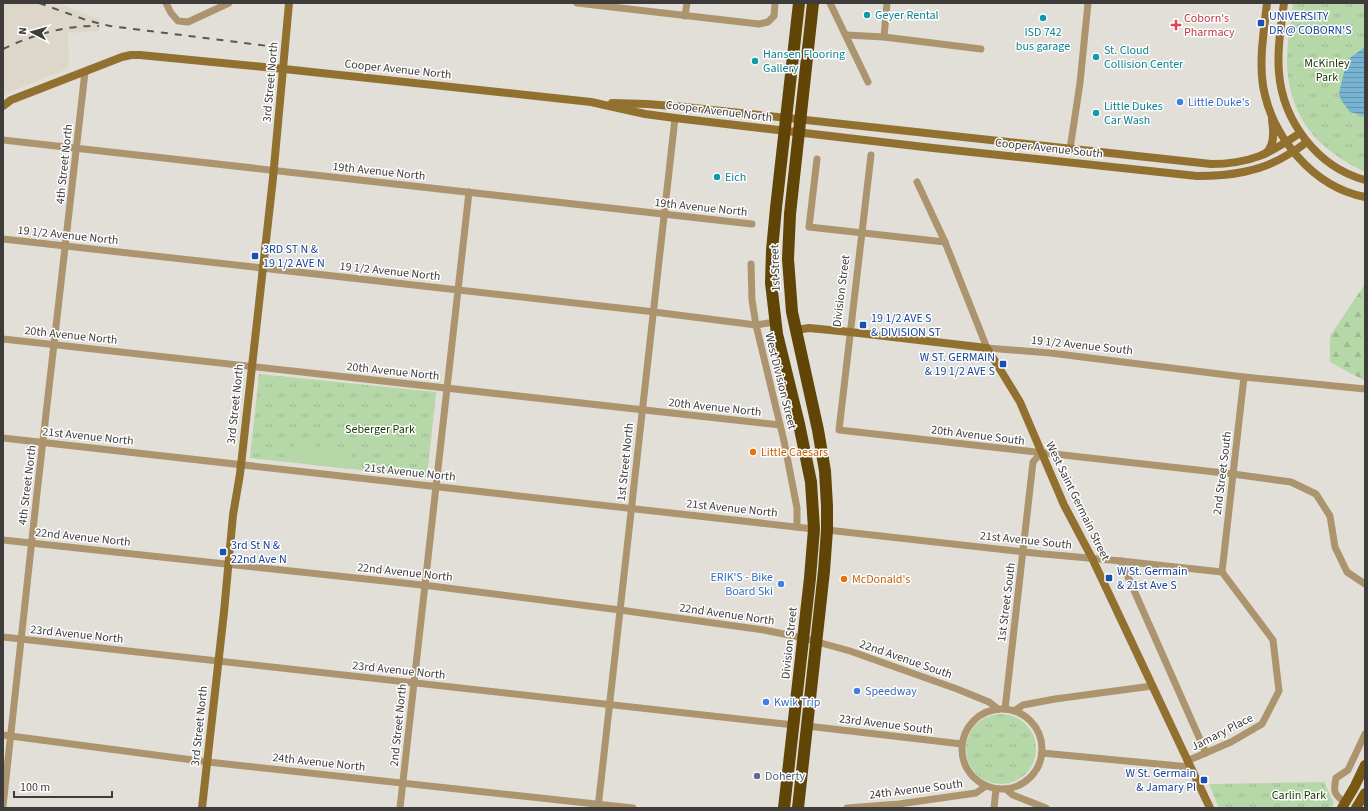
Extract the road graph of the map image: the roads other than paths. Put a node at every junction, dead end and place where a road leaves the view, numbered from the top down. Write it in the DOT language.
graph roads {
  1 [pos="166,3"];
  2 [pos="229,3"];
  3 [pos="289,3"];
  4 [pos="577,3"];
  5 [pos="686,3"];
  6 [pos="775,3"];
  7 [pos="799,3"];
  8 [pos="813,3"];
  9 [pos="830,3"];
  10 [pos="888,3"];
  11 [pos="1088,3"];
  12 [pos="1267,3"];
  13 [pos="1284,3"];
  14 [pos="685,16"];
  15 [pos="846,35"];
  16 [pos="884,37"];
  17 [pos="981,49"];
  18 [pos="284,69"];
  19 [pos="85,72"];
  20 [pos="868,82"];
  21 [pos="591,102"];
  22 [pos="3,106"];
  23 [pos="1272,113"];
  24 [pos="675,118"];
  25 [pos="786,118"];
  26 [pos="800,120"];
  27 [pos="784,130"];
  28 [pos="798,132"];
  29 [pos="1300,133"];
  30 [pos="3,140"];
  31 [pos="1287,142"];
  32 [pos="1307,142"];
  33 [pos="76,148"];
  34 [pos="1070,150"];
  35 [pos="1294,152"];
  36 [pos="871,155"];
  37 [pos="1264,155"];
  38 [pos="817,159"];
  39 [pos="274,170"];
  40 [pos="1365,180"];
  41 [pos="917,182"];
  42 [pos="468,192"];
  43 [pos="1365,197"];
  44 [pos="664,214"];
  45 [pos="752,224"];
  46 [pos="862,233"];
  47 [pos="3,239"];
  48 [pos="945,242"];
  49 [pos="66,246"];
  50 [pos="751,264"];
  51 [pos="263,268"];
  52 [pos="458,290"];
  53 [pos="653,312"];
  54 [pos="775,322"];
  55 [pos="756,325"];
  56 [pos="796,330"];
  57 [pos="850,332"];
  58 [pos="3,338"];
  59 [pos="55,344"];
  60 [pos="987,348"];
  61 [pos="252,366"];
  62 [pos="1244,377"];
  63 [pos="447,388"];
  64 [pos="1365,389"];
  65 [pos="642,410"];
  66 [pos="780,425"];
  67 [pos="839,430"];
  68 [pos="3,438"];
  69 [pos="44,442"];
  70 [pos="1041,454"];
  71 [pos="241,464"];
  72 [pos="1233,474"];
  73 [pos="436,486"];
  74 [pos="631,508"];
  75 [pos="797,527"];
  76 [pos="814,528"];
  77 [pos="827,530"];
  78 [pos="3,540"];
  79 [pos="31,543"];
  80 [pos="1023,552"];
  81 [pos="1092,558"];
  82 [pos="1121,560"];
  83 [pos="228,564"];
  84 [pos="1222,572"];
  85 [pos="1365,584"];
  86 [pos="424,585"];
  87 [pos="620,610"];
  88 [pos="3,637"];
  89 [pos="803,638"];
  90 [pos="22,639"];
  91 [pos="817,642"];
  92 [pos="219,661"];
  93 [pos="414,683"];
  94 [pos="1152,686"];
  95 [pos="609,705"];
  96 [pos="1001,709"];
  97 [pos="1014,710"];
  98 [pos="794,725"];
  99 [pos="807,726"];
  100 [pos="1365,734"];
  101 [pos="3,736"];
  102 [pos="11,736"];
  103 [pos="962,744"];
  104 [pos="1042,753"];
  105 [pos="1206,753"];
  106 [pos="208,762"];
  107 [pos="1188,764"];
  108 [pos="1365,766"];
  109 [pos="402,782"];
  110 [pos="986,786"];
  111 [pos="996,789"];
  112 [pos="1006,789"];
  113 [pos="1365,793"];
  114 [pos="3,806"];
  115 [pos="598,806"];
  116 [pos="1344,806"];
  117 [pos="202,808"];
  118 [pos="400,808"];
  119 [pos="633,808"];
  120 [pos="784,808"];
  121 [pos="798,808"];
  122 [pos="846,808"];
  123 [pos="994,808"];
  124 [pos="1046,808"];
  125 [pos="1210,808"];
  126 [pos="1356,808"];
  1 -- 2 [label="street"];
  3 -- 18 [label="main road, 3rd Street North"];
  4 -- 14 [label="street"];
  5 -- 14 [label="street"];
  6 -- 14 [label="street"];
  7 -- 25 [label="highway, 1st Street"];
  8 -- 26 [label="highway, 1st Street"];
  9 -- 15 [label="street"];
  10 -- 16 [label="street"];
  11 -- 34 [label="street"];
  12 -- 23 [label="main road"];
  13 -- 29 [label="main road"];
  15 -- 16 [label="street"];
  15 -- 20 [label="street"];
  16 -- 17 [label="street"];
  18 -- 19 [label="main road, Cooper Avenue North"];
  18 -- 21 [label="main road, Cooper Avenue North"];
  18 -- 39 [label="main road, 3rd Street North"];
  19 -- 22 [label="main road, Cooper Avenue North"];
  19 -- 33 [label="street, 4th Street North"];
  21 -- 24 [label="main road, Cooper Avenue North"];
  21 -- 25 [label="main road"];
  23 -- 31 [label="main road"];
  23 -- 37 [label="main road"];
  24 -- 27 [label="main road, Cooper Avenue North"];
  24 -- 44 [label="street, 1st Street North"];
  25 -- 26 [label="main road"];
  25 -- 27 [label="highway, 1st Street"];
  26 -- 28 [label="highway, 1st Street"];
  26 -- 34 [label="main road"];
  27 -- 28 [label="main road, Cooper Avenue North"];
  27 -- 54 [label="highway, 1st Street"];
  28 -- 35 [label="main road, Cooper Avenue South"];
  28 -- 56 [label="highway, 1st Street"];
  29 -- 31 [label="main road"];
  29 -- 32 [label="main road"];
  30 -- 33 [label="street, 19th Avenue North"];
  31 -- 35 [label="main road"];
  31 -- 37 [label="main road"];
  32 -- 35 [label="main road, Cooper Avenue South"];
  32 -- 40 [label="main road"];
  33 -- 39 [label="street, 19th Avenue North"];
  33 -- 49 [label="street, 4th Street North"];
  34 -- 37 [label="main road"];
  35 -- 43 [label="main road"];
  36 -- 46 [label="street, Division Street"];
  38 -- 46 [label="street"];
  39 -- 42 [label="street, 19th Avenue North"];
  39 -- 51 [label="main road, 3rd Street North"];
  41 -- 48 [label="street, West Saint Germain Street"];
  42 -- 44 [label="street, 19th Avenue North"];
  42 -- 52 [label="street, 2nd Street North"];
  44 -- 45 [label="street, 19th Avenue North"];
  44 -- 53 [label="street, 1st Street North"];
  46 -- 48 [label="street"];
  46 -- 57 [label="street, Division Street"];
  47 -- 49 [label="street, 19 1/2 Avenue North"];
  48 -- 60 [label="street, West Saint Germain Street"];
  49 -- 51 [label="street, 19 1/2 Avenue North"];
  49 -- 59 [label="street, 4th Street North"];
  50 -- 55 [label="street, West Division Street"];
  51 -- 52 [label="street, 19 1/2 Avenue North"];
  51 -- 61 [label="main road, 3rd Street North"];
  52 -- 53 [label="street, 19 1/2 Avenue North"];
  52 -- 63 [label="street, 2nd Street North"];
  53 -- 55 [label="street, 19 1/2 Avenue North"];
  53 -- 65 [label="street, 1st Street North"];
  54 -- 55 [label="street, 19 1/2 Avenue North"];
  54 -- 76 [label="highway, 1st Street"];
  55 -- 66 [label="street, West Division Street"];
  56 -- 57 [label="main road, 19 1/2 Avenue South"];
  56 -- 77 [label="highway, 1st Street"];
  57 -- 60 [label="main road, 19 1/2 Avenue South"];
  57 -- 67 [label="street, Division Street"];
  58 -- 59 [label="street, 20th Avenue North"];
  59 -- 61 [label="street, 20th Avenue North"];
  59 -- 69 [label="street, 4th Street North"];
  60 -- 62 [label="street, 19 1/2 Avenue South"];
  60 -- 70 [label="main road, West Saint Germain Street"];
  61 -- 63 [label="street, 20th Avenue North"];
  61 -- 71 [label="main road, 3rd Street North"];
  62 -- 64 [label="street, 19 1/2 Avenue South"];
  62 -- 72 [label="street, 2nd Street South"];
  63 -- 65 [label="street, 20th Avenue North"];
  63 -- 73 [label="street, 2nd Street North"];
  65 -- 66 [label="street, 20th Avenue North"];
  65 -- 74 [label="street, 1st Street North"];
  66 -- 75 [label="street, West Division Street"];
  67 -- 70 [label="street, 20th Avenue South"];
  68 -- 69 [label="street, 21st Avenue North"];
  69 -- 71 [label="street, 21st Avenue North"];
  69 -- 79 [label="street, 4th Street North"];
  70 -- 72 [label="street, 20th Avenue South"];
  70 -- 80 [label="street, 1st Street South"];
  70 -- 81 [label="main road, West Saint Germain Street"];
  71 -- 73 [label="street, 21st Avenue North"];
  71 -- 83 [label="main road, 3rd Street North"];
  72 -- 84 [label="street, 2nd Street South"];
  72 -- 85 [label="street, 20th Avenue South"];
  73 -- 74 [label="street, 21st Avenue North"];
  73 -- 86 [label="street, 2nd Street North"];
  74 -- 75 [label="street, 21st Avenue North"];
  74 -- 87 [label="street, 1st Street North"];
  75 -- 76 [label="street, 21st Avenue North"];
  76 -- 89 [label="highway, Division Street"];
  77 -- 80 [label="street, 21st Avenue South"];
  77 -- 91 [label="highway"];
  78 -- 79 [label="street, 22nd Avenue North"];
  79 -- 83 [label="street, 22nd Avenue North"];
  79 -- 90 [label="street, 4th Street North"];
  80 -- 81 [label="street, 21st Avenue South"];
  80 -- 96 [label="street, 1st Street South"];
  81 -- 82 [label="street, 21st Avenue South"];
  81 -- 94 [label="main road, West Saint Germain Street"];
  82 -- 84 [label="street, 21st Avenue South"];
  82 -- 105 [label="street, West Saint Germain Street"];
  83 -- 86 [label="street, 22nd Avenue North"];
  83 -- 92 [label="main road, 3rd Street North"];
  84 -- 105 [label="street, Jamary Place"];
  86 -- 87 [label="street, 22nd Avenue North"];
  86 -- 93 [label="street, 2nd Street North"];
  87 -- 89 [label="street, 22nd Avenue North"];
  87 -- 95 [label="street, 1st Street North"];
  88 -- 90 [label="street, 23rd Avenue North"];
  89 -- 91 [label="street, 22nd Avenue South"];
  89 -- 98 [label="highway, Division Street"];
  90 -- 92 [label="street, 23rd Avenue North"];
  90 -- 102 [label="street, 4th Street North"];
  91 -- 96 [label="street, 22nd Avenue South"];
  91 -- 99 [label="highway"];
  92 -- 93 [label="street, 23rd Avenue North"];
  92 -- 106 [label="main road, 3rd Street North"];
  93 -- 95 [label="street, 23rd Avenue North"];
  93 -- 109 [label="street, 2nd Street North"];
  94 -- 97 [label="street"];
  94 -- 107 [label="main road, West Saint Germain Street"];
  95 -- 98 [label="street, 23rd Avenue North"];
  95 -- 115 [label="street, 1st Street North"];
  96 -- 97 [label="street"];
  96 -- 103 [label="street"];
  97 -- 104 [label="street"];
  98 -- 120 [label="highway, Division Street"];
  99 -- 103 [label="street, 23rd Avenue South"];
  99 -- 121 [label="highway"];
  100 -- 116 [label="street"];
  101 -- 102 [label="street, 24th Avenue North"];
  102 -- 106 [label="street, 24th Avenue North"];
  102 -- 114 [label="street, 4th Street North"];
  103 -- 110 [label="street"];
  104 -- 107 [label="street, Jamary Place"];
  104 -- 112 [label="street"];
  105 -- 107 [label="street, Jamary Place"];
  106 -- 109 [label="street, 24th Avenue North"];
  106 -- 117 [label="main road, 3rd Street North"];
  107 -- 125 [label="main road, West Saint Germain Street"];
  108 -- 116 [label="main road"];
  109 -- 115 [label="street, 24th Avenue North"];
  109 -- 118 [label="street, 2nd Street North"];
  110 -- 111 [label="street"];
  110 -- 122 [label="street, 24th Avenue South"];
  111 -- 112 [label="street"];
  111 -- 123 [label="street"];
  112 -- 124 [label="street"];
  113 -- 126 [label="main road"];
  115 -- 119 [label="street, 24th Avenue North"];
}
